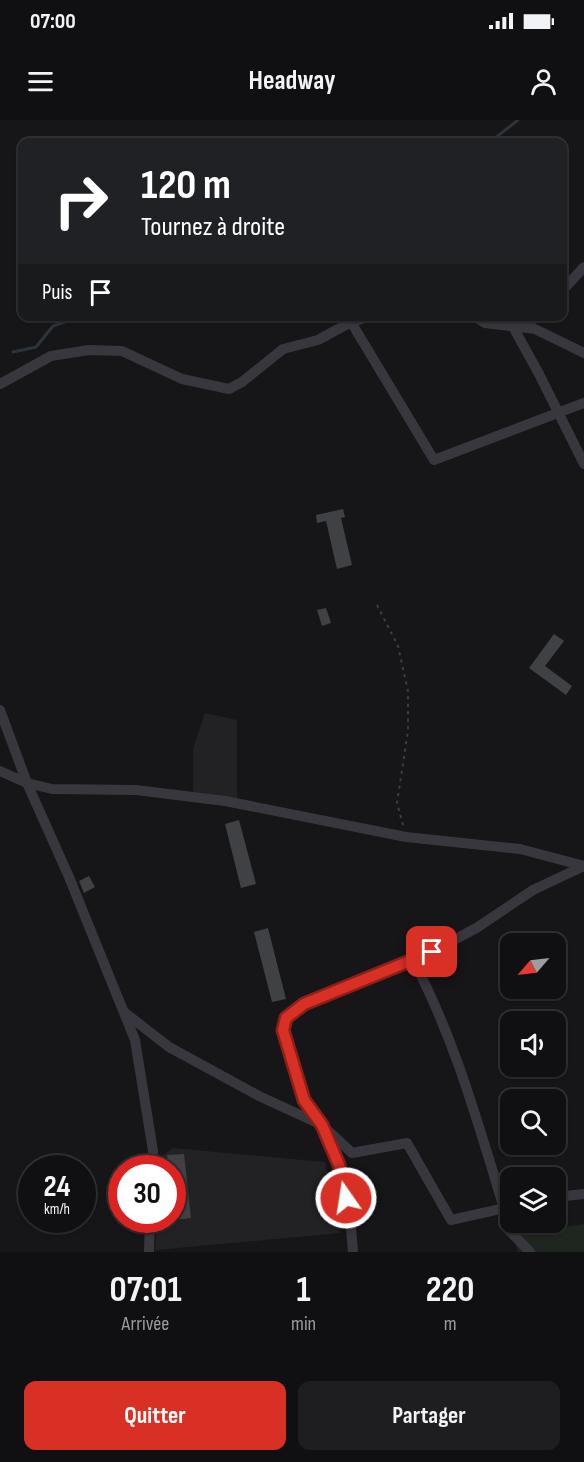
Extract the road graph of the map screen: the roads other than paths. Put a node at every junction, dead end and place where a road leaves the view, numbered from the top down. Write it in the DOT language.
graph roads {
  1 [pos="584,267"];
  2 [pos="567,286"];
  3 [pos="354,321"];
  4 [pos="482,321"];
  5 [pos="528,321"];
  6 [pos="351,322"];
  7 [pos="516,326"];
  8 [pos="584,353"];
  9 [pos="0,384"];
  10 [pos="584,403"];
  11 [pos="558,412"];
  12 [pos="584,464"];
  13 [pos="0,710"];
  14 [pos="0,771"];
  15 [pos="27,783"];
  16 [pos="584,866"];
  17 [pos="413,960"];
  18 [pos="124,1012"];
  19 [pos="322,1125"];
  20 [pos="153,1155"];
  21 [pos="500,1187"];
  22 [pos="584,1194"];
  23 [pos="566,1196"];
  24 [pos="500,1210"];
  25 [pos="150,1233"];
  26 [pos="512,1233"];
  27 [pos="149,1252"];
  28 [pos="354,1252"];
  29 [pos="530,1252"];
  1 -- 2 [label="street"];
  3 -- 6 [label="street"];
  4 -- 7 [label="street"];
  5 -- 7 [label="street"];
  6 -- 9 [label="street"];
  6 -- 11 [label="street"];
  7 -- 8 [label="street"];
  7 -- 11 [label="street"];
  10 -- 11 [label="street"];
  11 -- 12 [label="street"];
  13 -- 15 [label="street"];
  14 -- 15 [label="street"];
  15 -- 16 [label="street"];
  15 -- 18 [label="street"];
  16 -- 17 [label="street"];
  17 -- 19 [label="street"];
  17 -- 21 [label="street"];
  18 -- 19 [label="street"];
  18 -- 20 [label="street"];
  19 -- 24 [label="street"];
  19 -- 28 [label="street"];
  22 -- 23 [label="street"];
  25 -- 27 [label="street"];
  26 -- 29 [label="street"];
}
